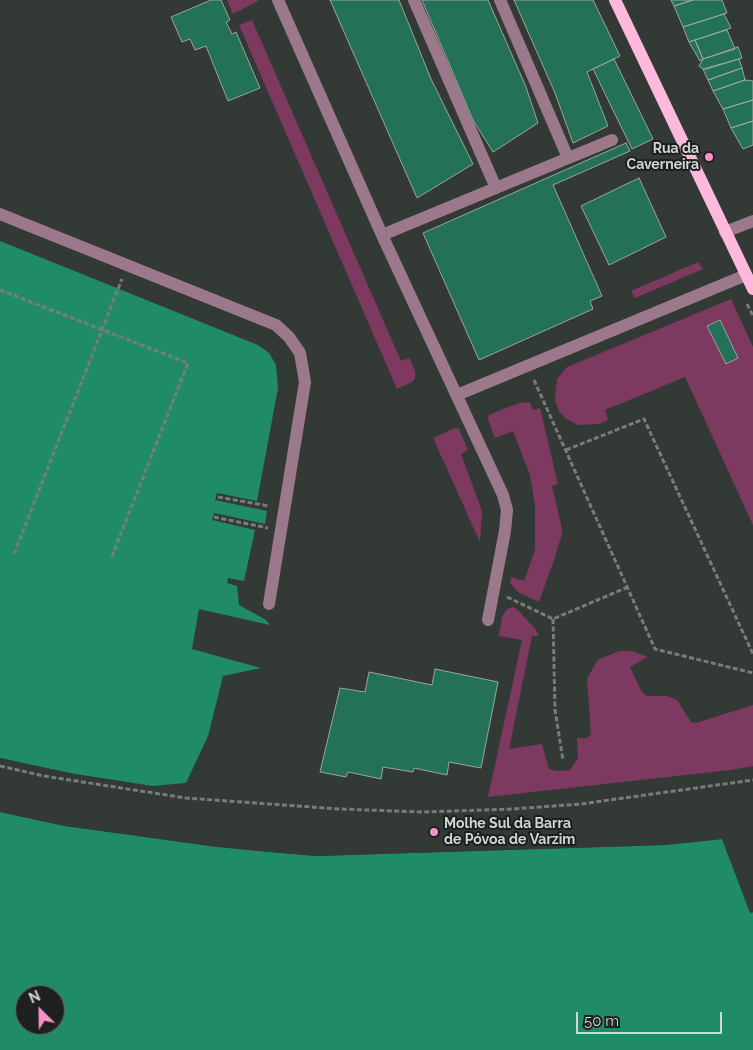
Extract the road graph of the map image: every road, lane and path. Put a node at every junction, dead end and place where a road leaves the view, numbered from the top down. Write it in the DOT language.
graph roads {
  1 [pos="278,0"];
  2 [pos="414,0"];
  3 [pos="500,0"];
  4 [pos="615,0"];
  5 [pos="612,140"];
  6 [pos="568,158"];
  7 [pos="496,188"];
  8 [pos="0,214"];
  9 [pos="753,221"];
  10 [pos="725,232"];
  11 [pos="382,236"];
  12 [pos="127,265"];
  13 [pos="746,275"];
  14 [pos="753,289"];
  15 [pos="0,290"];
  16 [pos="103,329"];
  17 [pos="528,366"];
  18 [pos="457,395"];
  19 [pos="566,450"];
  20 [pos="218,497"];
  21 [pos="285,509"];
  22 [pos="214,517"];
  23 [pos="281,531"];
  24 [pos="14,554"];
  25 [pos="111,559"];
  26 [pos="628,587"];
  27 [pos="494,591"];
  28 [pos="270,604"];
  29 [pos="553,619"];
  30 [pos="488,620"];
  31 [pos="753,654"];
  32 [pos="753,674"];
  33 [pos="562,760"];
  34 [pos="0,766"];
  35 [pos="753,780"];
  1 -- 11 [label="street"];
  2 -- 7 [label="street"];
  3 -- 6 [label="street"];
  4 -- 10 [label="main road"];
  5 -- 6 [label="street"];
  6 -- 7 [label="street"];
  7 -- 11 [label="street"];
  8 -- 12 [label="street"];
  9 -- 10 [label="street"];
  10 -- 13 [label="main road"];
  11 -- 18 [label="street"];
  12 -- 16 [label="path"];
  12 -- 21 [label="street"];
  13 -- 14 [label="main road"];
  13 -- 17 [label="street"];
  15 -- 16 [label="path"];
  16 -- 24 [label="path"];
  16 -- 25 [label="path"];
  17 -- 18 [label="street"];
  17 -- 19 [label="path"];
  18 -- 27 [label="street"];
  19 -- 26 [label="path"];
  19 -- 31 [label="path"];
  20 -- 21 [label="path"];
  21 -- 23 [label="street"];
  22 -- 23 [label="path"];
  23 -- 28 [label="street"];
  26 -- 29 [label="path"];
  26 -- 32 [label="path"];
  27 -- 29 [label="path"];
  27 -- 30 [label="street"];
  29 -- 33 [label="path"];
  34 -- 35 [label="path"];
}
